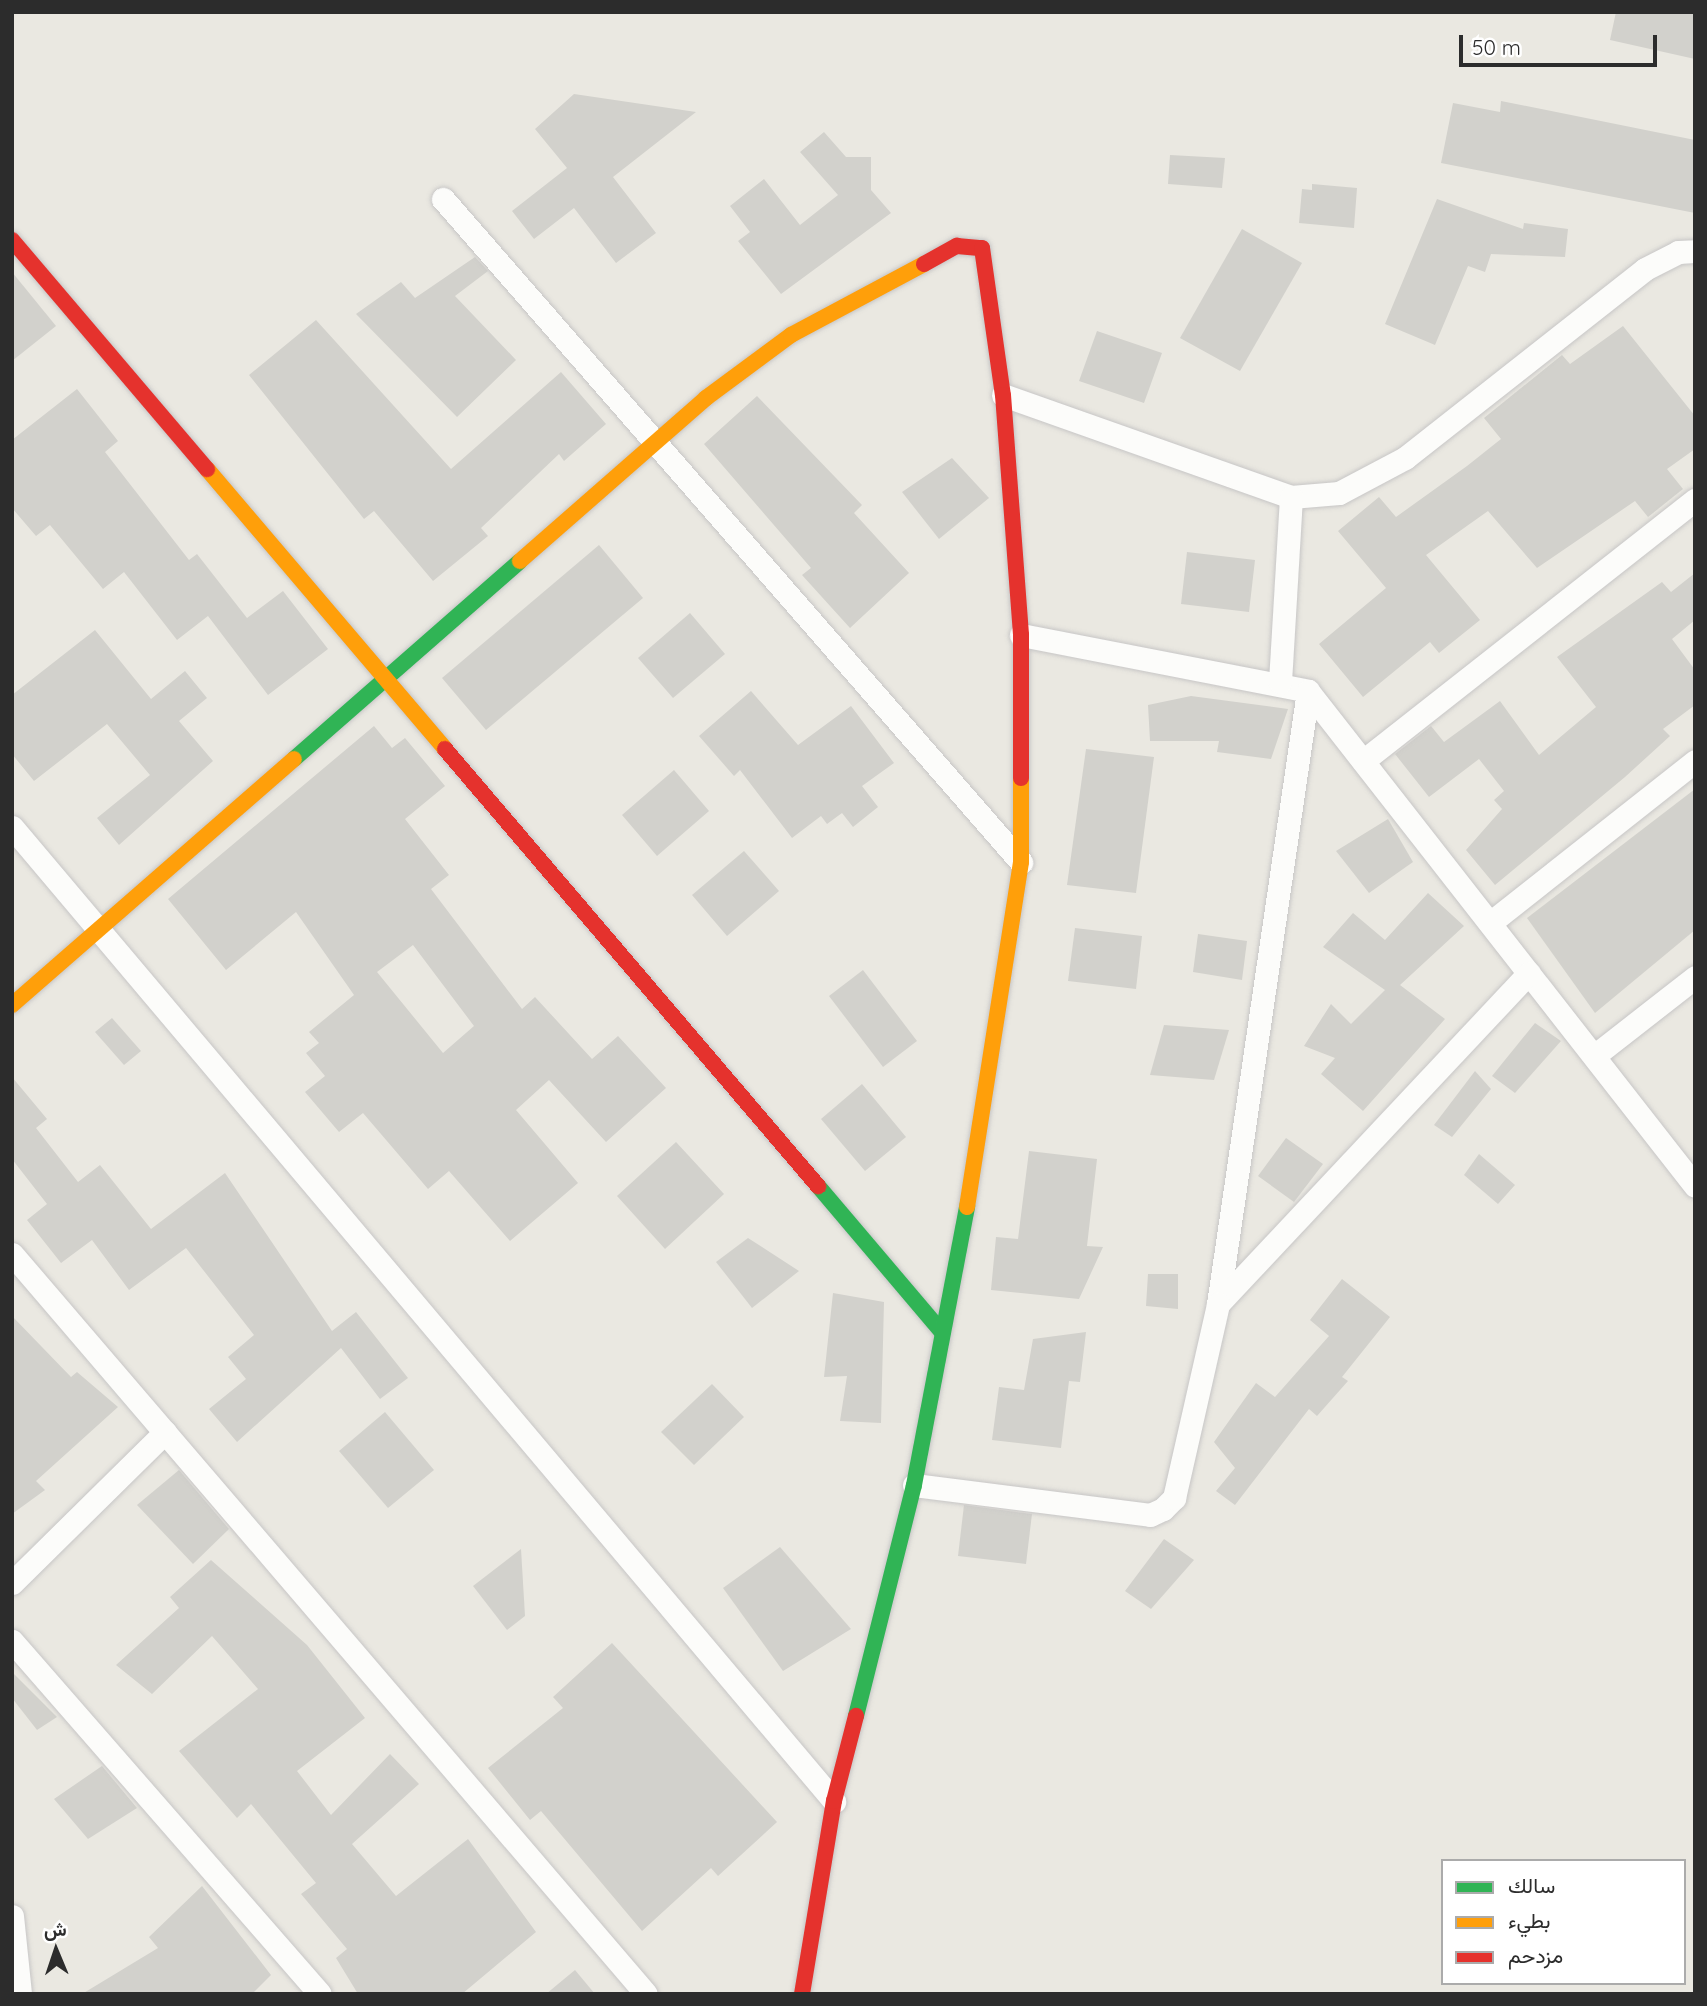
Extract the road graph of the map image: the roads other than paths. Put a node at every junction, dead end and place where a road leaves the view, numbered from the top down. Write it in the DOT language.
graph roads {
  1 [pos="443,199"];
  2 [pos="12,240"];
  3 [pos="1695,251"];
  4 [pos="1003,395"];
  5 [pos="654,448"];
  6 [pos="1291,498"];
  7 [pos="1695,500"];
  8 [pos="1021,635"];
  9 [pos="386,680"];
  10 [pos="1280,682"];
  11 [pos="1308,691"];
  12 [pos="1363,761"];
  13 [pos="1695,761"];
  14 [pos="12,827"];
  15 [pos="1021,862"];
  16 [pos="1490,923"];
  17 [pos="99,932"];
  18 [pos="1529,973"];
  19 [pos="1695,977"];
  20 [pos="12,1004"];
  21 [pos="1594,1056"];
  22 [pos="1695,1186"];
  23 [pos="12,1254"];
  24 [pos="1218,1304"];
  25 [pos="942,1332"];
  26 [pos="165,1432"];
  27 [pos="914,1485"];
  28 [pos="12,1583"];
  29 [pos="12,1641"];
  30 [pos="834,1801"];
  31 [pos="12,1916"];
  32 [pos="20,1994"];
  33 [pos="320,1994"];
  34 [pos="646,1994"];
  35 [pos="802,1994"];
  1 -- 5 [label="street"];
  2 -- 9 [label="street"];
  3 -- 6 [label="street"];
  4 -- 5 [label="street"];
  4 -- 6 [label="street"];
  4 -- 8 [label="street"];
  5 -- 9 [label="street"];
  5 -- 15 [label="street"];
  6 -- 10 [label="street"];
  7 -- 12 [label="street"];
  8 -- 10 [label="street"];
  8 -- 15 [label="street"];
  9 -- 17 [label="street"];
  9 -- 25 [label="street"];
  10 -- 11 [label="street"];
  11 -- 12 [label="street"];
  11 -- 24 [label="street"];
  12 -- 16 [label="street"];
  13 -- 16 [label="street"];
  14 -- 17 [label="street"];
  15 -- 25 [label="street"];
  16 -- 18 [label="street"];
  17 -- 20 [label="street"];
  17 -- 30 [label="street"];
  18 -- 21 [label="street"];
  18 -- 24 [label="street"];
  19 -- 21 [label="street"];
  21 -- 22 [label="street"];
  23 -- 26 [label="street"];
  24 -- 27 [label="street"];
  25 -- 27 [label="street"];
  26 -- 28 [label="street"];
  26 -- 34 [label="street"];
  27 -- 30 [label="street"];
  29 -- 33 [label="street"];
  30 -- 35 [label="street"];
  31 -- 32 [label="street"];
}
